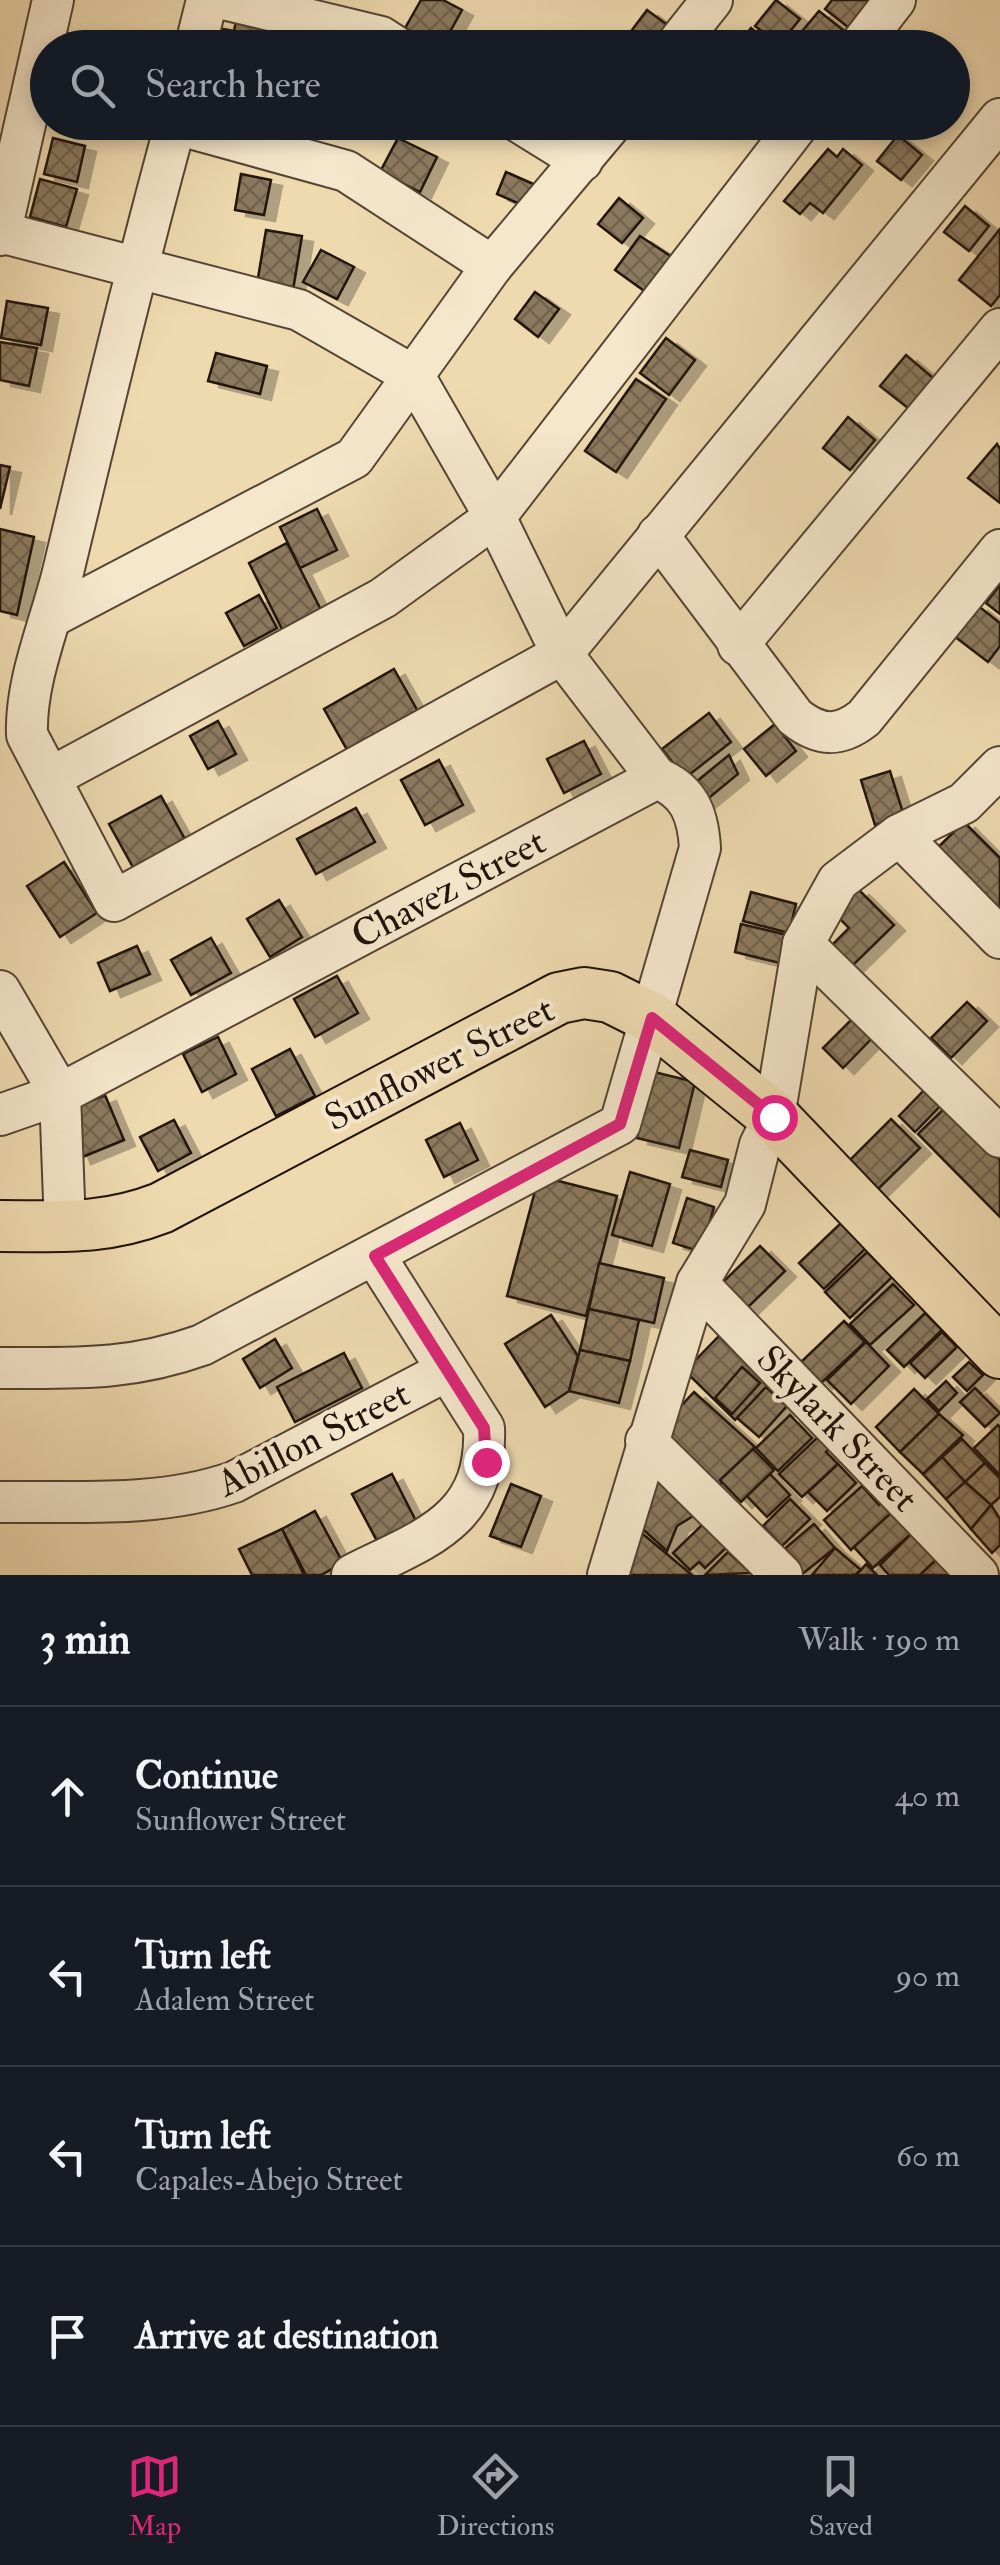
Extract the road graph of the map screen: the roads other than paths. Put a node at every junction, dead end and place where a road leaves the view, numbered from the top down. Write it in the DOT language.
graph roads {
  1 [pos="53,0"];
  2 [pos="207,0"];
  3 [pos="228,0"];
  4 [pos="712,0"];
  5 [pos="895,0"];
  6 [pos="41,30"];
  7 [pos="200,30"];
  8 [pos="352,30"];
  9 [pos="688,30"];
  10 [pos="872,30"];
  11 [pos="30,59"];
  12 [pos="18,90"];
  13 [pos="1000,119"];
  14 [pos="171,140"];
  15 [pos="234,140"];
  16 [pos="548,140"];
  17 [pos="599,140"];
  18 [pos="786,140"];
  19 [pos="582,161"];
  20 [pos="0,233"];
  21 [pos="136,264"];
  22 [pos="492,266"];
  23 [pos="1000,329"];
  24 [pos="414,376"];
  25 [pos="495,517"];
  26 [pos="658,534"];
  27 [pos="1000,550"];
  28 [pos="53,616"];
  29 [pos="738,645"];
  30 [pos="562,654"];
  31 [pos="1000,767"];
  32 [pos="50,778"];
  33 [pos="657,778"];
  34 [pos="899,835"];
  35 [pos="1000,938"];
  36 [pos="803,944"];
  37 [pos="0,991"];
  38 [pos="652,1018"];
  39 [pos="60,1094"];
  40 [pos="0,1115"];
  41 [pos="774,1117"];
  42 [pos="1000,1137"];
  43 [pos="0,1226"];
  44 [pos="65,1226"];
  45 [pos="375,1256"];
  46 [pos="697,1283"];
  47 [pos="1000,1352"];
  48 [pos="0,1368"];
  49 [pos="444,1372"];
  50 [pos="646,1441"];
  51 [pos="0,1502"];
  52 [pos="352,1575"];
  53 [pos="608,1575"];
  54 [pos="782,1575"];
  55 [pos="978,1575"];
  1 -- 6 [label="street"];
  2 -- 7 [label="street"];
  3 -- 8 [label="street"];
  4 -- 9 [label="street"];
  5 -- 10 [label="street"];
  11 -- 12 [label="street"];
  12 -- 20 [label="street"];
  13 -- 26 [label="street"];
  14 -- 21 [label="street"];
  15 -- 22 [label="street"];
  16 -- 19 [label="street"];
  17 -- 19 [label="street"];
  18 -- 25 [label="street"];
  19 -- 22 [label="street"];
  20 -- 21 [label="street"];
  21 -- 24 [label="street"];
  21 -- 28 [label="street"];
  22 -- 24 [label="street"];
  23 -- 29 [label="street"];
  24 -- 25 [label="street"];
  24 -- 28 [label="street"];
  25 -- 30 [label="street"];
  25 -- 32 [label="street"];
  26 -- 29 [label="street"];
  26 -- 30 [label="street"];
  27 -- 29 [label="street"];
  28 -- 32 [label="street"];
  30 -- 32 [label="street"];
  30 -- 33 [label="street"];
  31 -- 34 [label="street"];
  33 -- 38 [label="street"];
  33 -- 39 [label="street, Chavez Street"];
  34 -- 35 [label="street"];
  34 -- 36 [label="street"];
  36 -- 41 [label="street"];
  36 -- 42 [label="street"];
  37 -- 39 [label="street"];
  38 -- 41 [label="main road, Sunflower Street"];
  38 -- 44 [label="main road, Sunflower Street"];
  38 -- 45 [label="street"];
  39 -- 40 [label="street, Chavez Street"];
  39 -- 44 [label="street"];
  41 -- 46 [label="street"];
  41 -- 47 [label="main road, Sunflower Street"];
  43 -- 44 [label="main road, Sunflower Street"];
  45 -- 48 [label="street"];
  45 -- 49 [label="street"];
  46 -- 50 [label="street"];
  46 -- 55 [label="street, Skylark Street"];
  49 -- 51 [label="street, Abillon Street"];
  49 -- 52 [label="street"];
  50 -- 53 [label="street"];
  50 -- 54 [label="street"];
}
